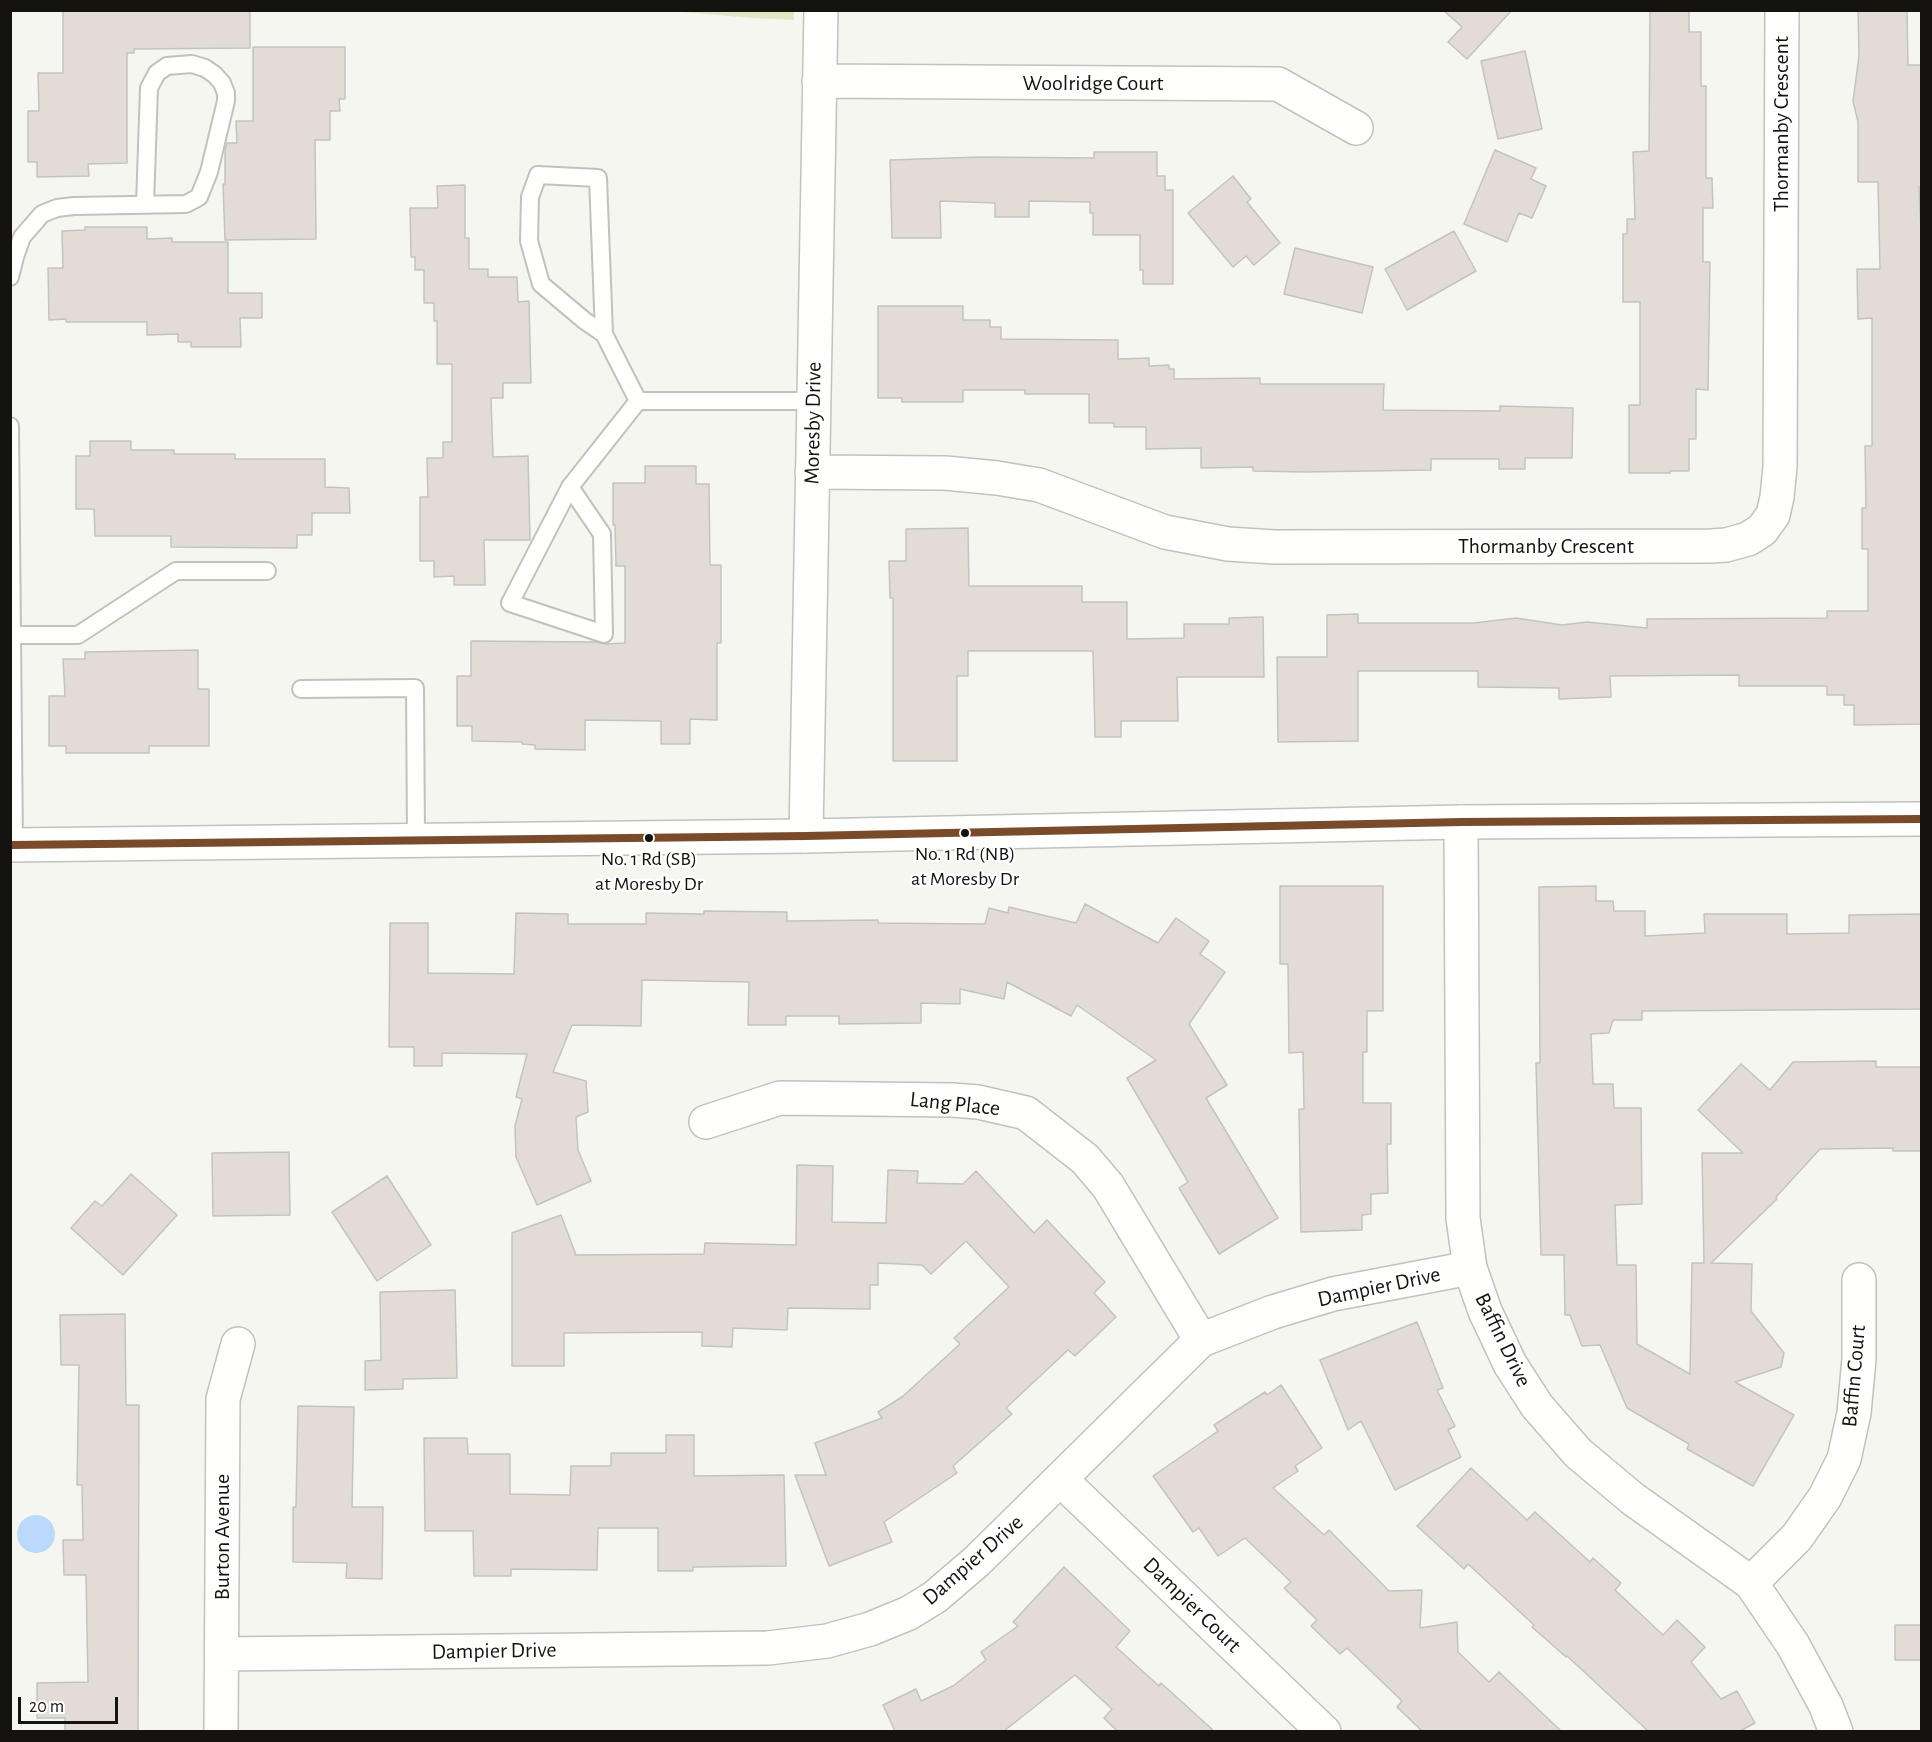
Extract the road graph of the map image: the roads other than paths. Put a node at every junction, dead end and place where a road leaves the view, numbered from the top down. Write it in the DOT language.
graph roads {
  1 [pos="820,10"];
  2 [pos="1782,10"];
  3 [pos="819,81"];
  4 [pos="1356,128"];
  5 [pos="145,204"];
  6 [pos="10,277"];
  7 [pos="604,334"];
  8 [pos="638,401"];
  9 [pos="813,401"];
  10 [pos="10,426"];
  11 [pos="813,472"];
  12 [pos="570,487"];
  13 [pos="267,571"];
  14 [pos="12,635"];
  15 [pos="301,689"];
  16 [pos="1922,819"];
  17 [pos="1461,822"];
  18 [pos="806,836"];
  19 [pos="416,841"];
  20 [pos="12,845"];
  21 [pos="706,1122"];
  22 [pos="1470,1268"];
  23 [pos="1859,1280"];
  24 [pos="1201,1340"];
  25 [pos="238,1344"];
  26 [pos="1060,1479"];
  27 [pos="1751,1583"];
  28 [pos="222,1654"];
  29 [pos="221,1731"];
  30 [pos="1324,1731"];
  31 [pos="1836,1731"];
  1 -- 3 [label="street, Moresby Drive"];
  2 -- 11 [label="street, Thormanby Crescent"];
  3 -- 4 [label="street, Woolridge Court"];
  3 -- 9 [label="street, Moresby Drive"];
  5 -- 5 [label="lane"];
  5 -- 6 [label="lane"];
  7 -- 7 [label="lane"];
  7 -- 8 [label="lane"];
  8 -- 9 [label="lane"];
  8 -- 12 [label="lane"];
  9 -- 11 [label="street, Moresby Drive"];
  10 -- 14 [label="lane"];
  11 -- 18 [label="street, Moresby Drive"];
  12 -- 12 [label="lane"];
  13 -- 14 [label="lane"];
  14 -- 20 [label="lane"];
  15 -- 19 [label="lane"];
  16 -- 17 [label="street"];
  17 -- 18 [label="street"];
  17 -- 22 [label="street, Baffin Drive"];
  18 -- 19 [label="street"];
  19 -- 20 [label="street"];
  21 -- 24 [label="street, Lang Place"];
  22 -- 24 [label="street, Dampier Drive"];
  22 -- 27 [label="street, Baffin Drive"];
  23 -- 27 [label="street, Baffin Court"];
  24 -- 26 [label="street, Dampier Drive"];
  25 -- 28 [label="street, Burton Avenue"];
  26 -- 28 [label="street, Dampier Drive"];
  26 -- 30 [label="street, Dampier Court"];
  27 -- 31 [label="street, Baffin Drive"];
  28 -- 29 [label="street, Burton Avenue"];
}
